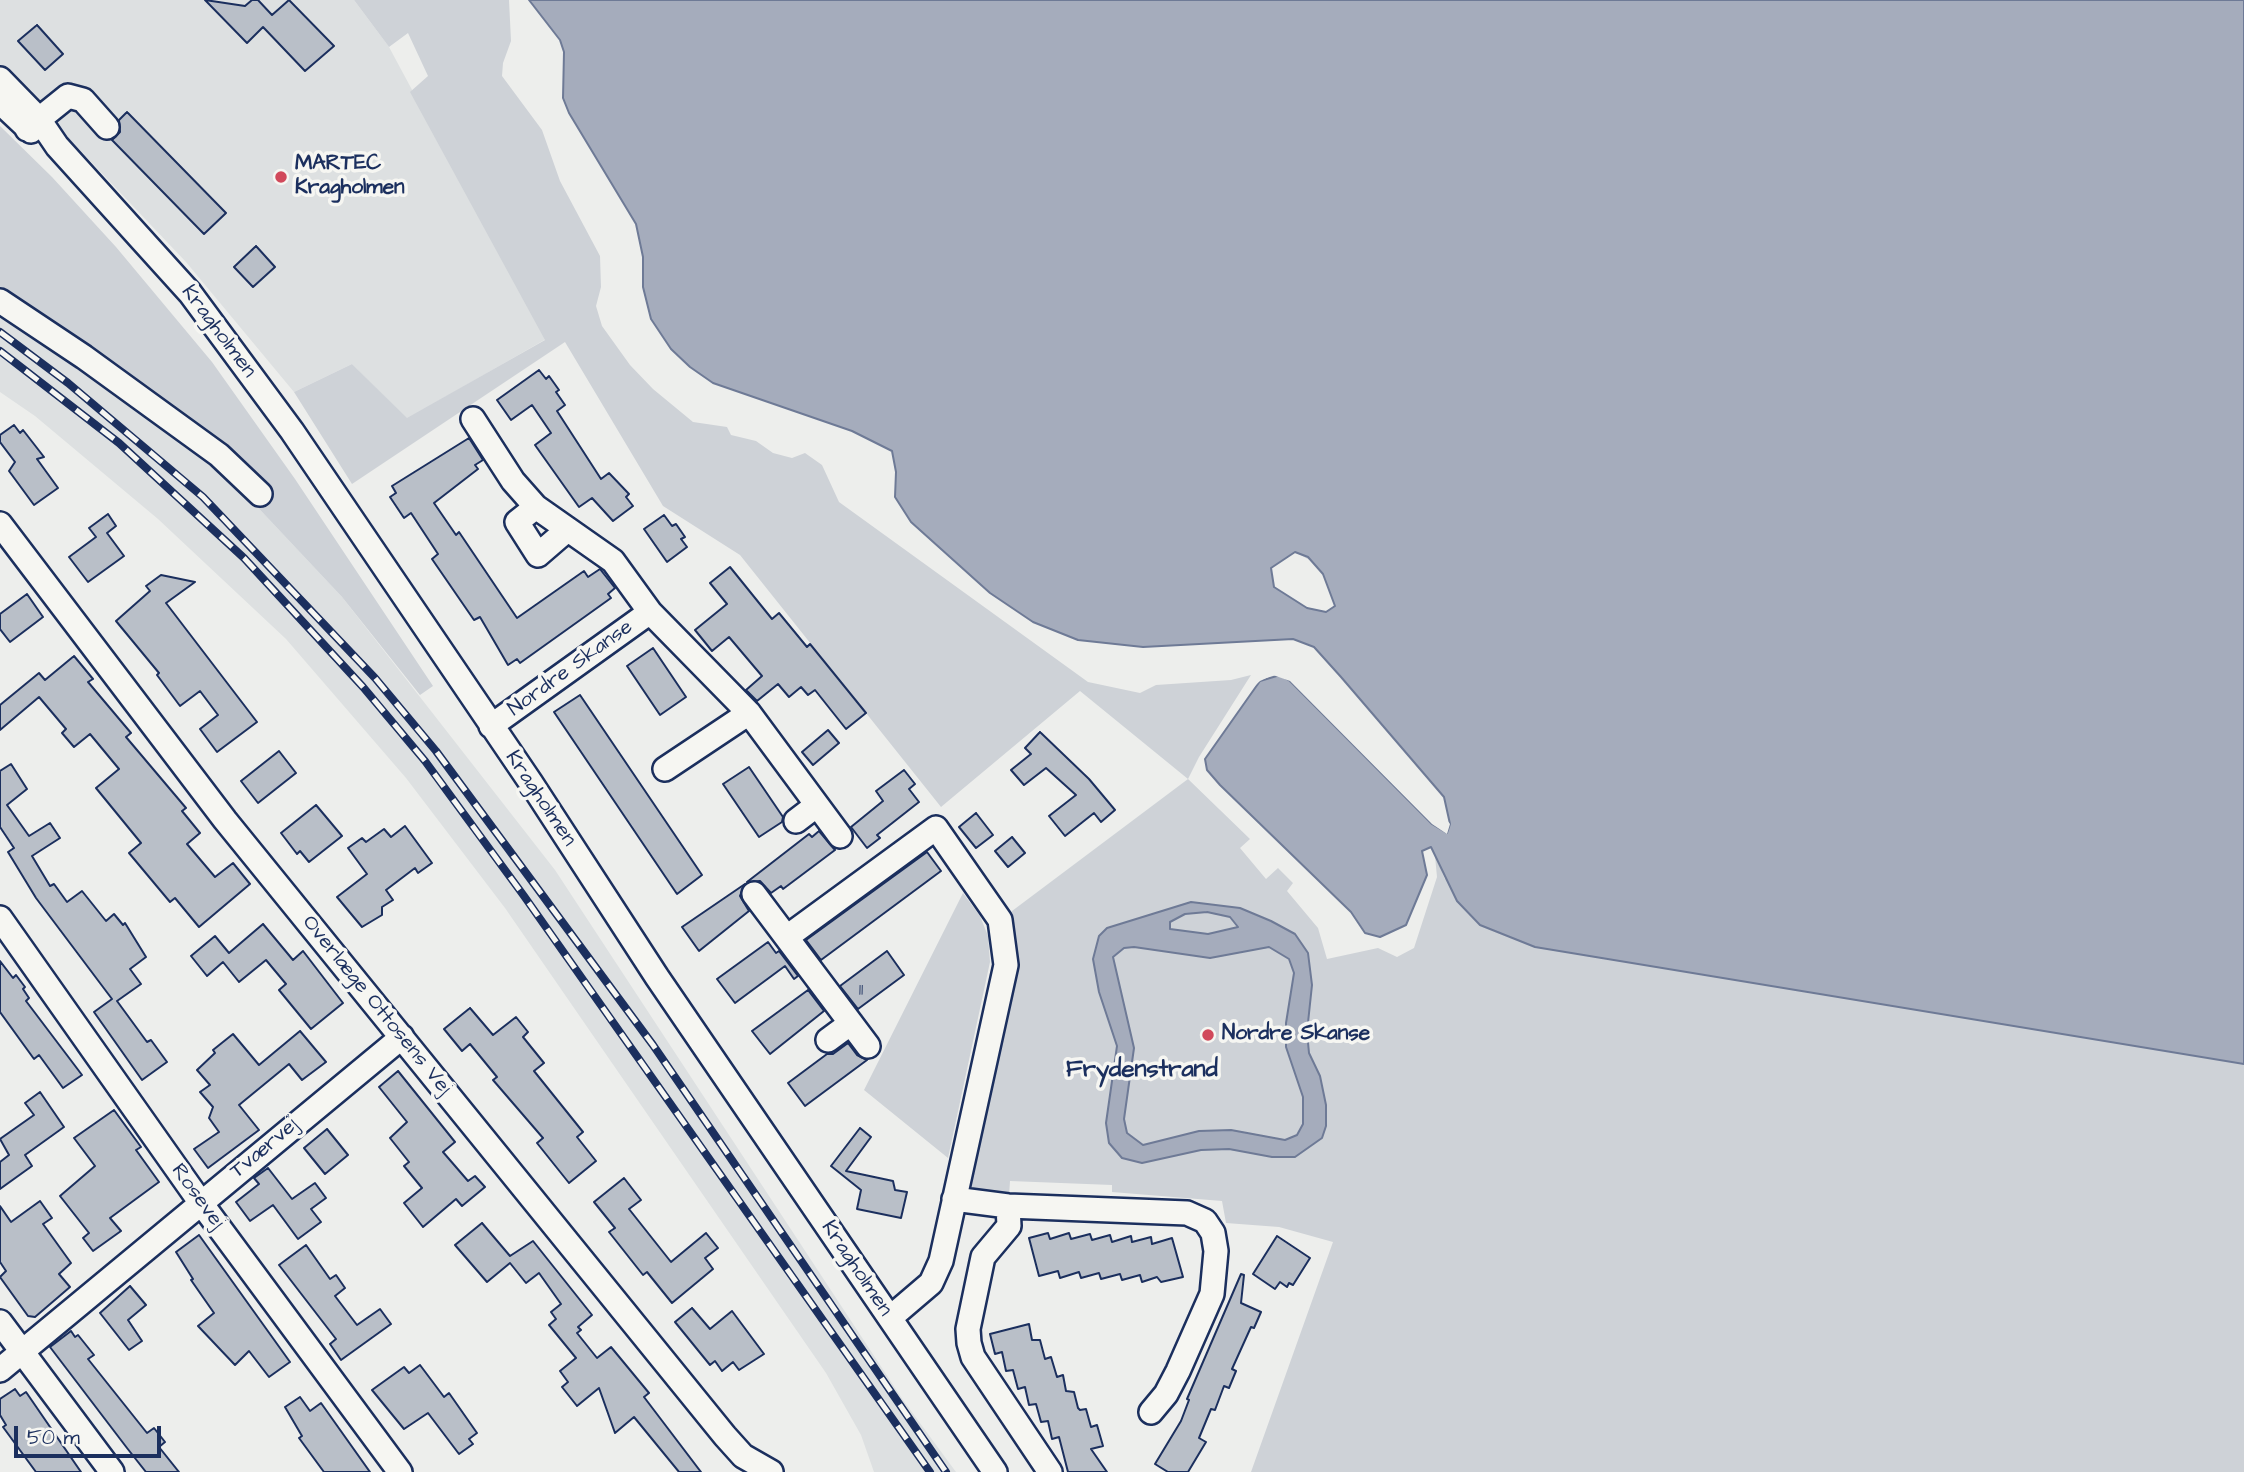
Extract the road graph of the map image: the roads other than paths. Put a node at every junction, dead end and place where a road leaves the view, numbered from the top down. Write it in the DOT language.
graph roads {
  1 [pos="0,79"];
  2 [pos="0,102"];
  3 [pos="33,123"];
  4 [pos="107,127"];
  5 [pos="0,302"];
  6 [pos="473,419"];
  7 [pos="260,494"];
  8 [pos="536,507"];
  9 [pos="0,524"];
  10 [pos="567,530"];
  11 [pos="650,612"];
  12 [pos="750,712"];
  13 [pos="491,726"];
  14 [pos="665,769"];
  15 [pos="817,805"];
  16 [pos="796,821"];
  17 [pos="840,836"];
  18 [pos="754,894"];
  19 [pos="0,918"];
  20 [pos="787,937"];
  21 [pos="851,1023"];
  22 [pos="402,1037"];
  23 [pos="828,1040"];
  24 [pos="868,1046"];
  25 [pos="954,1199"];
  26 [pos="201,1203"];
  27 [pos="1008,1206"];
  28 [pos="890,1318"];
  29 [pos="0,1322"];
  30 [pos="21,1352"];
  31 [pos="0,1370"];
  32 [pos="1151,1412"];
  33 [pos="112,1472"];
  34 [pos="400,1472"];
  35 [pos="771,1472"];
  36 [pos="995,1472"];
  37 [pos="1050,1472"];
  1 -- 3 [label="street, Kragholmen"];
  2 -- 3 [label="street, Kragholmen"];
  3 -- 4 [label="street"];
  3 -- 13 [label="street, Kragholmen"];
  5 -- 7 [label="street"];
  6 -- 8 [label="street, Nordre Skanse"];
  8 -- 10 [label="street, Nordre Skanse"];
  8 -- 10 [label="street"];
  9 -- 22 [label="street, Overlæge Ottosens Vej"];
  10 -- 11 [label="street, Nordre Skanse"];
  11 -- 12 [label="street, Nordre Skanse"];
  11 -- 13 [label="street, Nordre Skanse"];
  12 -- 14 [label="street"];
  12 -- 15 [label="street, Nordre Skanse"];
  13 -- 28 [label="street, Kragholmen"];
  15 -- 16 [label="street"];
  15 -- 17 [label="street, Nordre Skanse"];
  18 -- 20 [label="street"];
  19 -- 26 [label="street, Rosevej"];
  20 -- 21 [label="street"];
  20 -- 25 [label="street"];
  21 -- 23 [label="street"];
  21 -- 24 [label="street"];
  22 -- 26 [label="street, Tværvej"];
  22 -- 35 [label="street, Overlæge Ottosens Vej"];
  25 -- 27 [label="street"];
  25 -- 28 [label="street"];
  26 -- 30 [label="street, Tværvej"];
  26 -- 34 [label="street, Rosevej"];
  27 -- 32 [label="street"];
  27 -- 37 [label="street"];
  28 -- 36 [label="street, Kragholmen"];
  29 -- 30 [label="street"];
  30 -- 31 [label="street, Tværvej"];
  30 -- 33 [label="street"];
}
